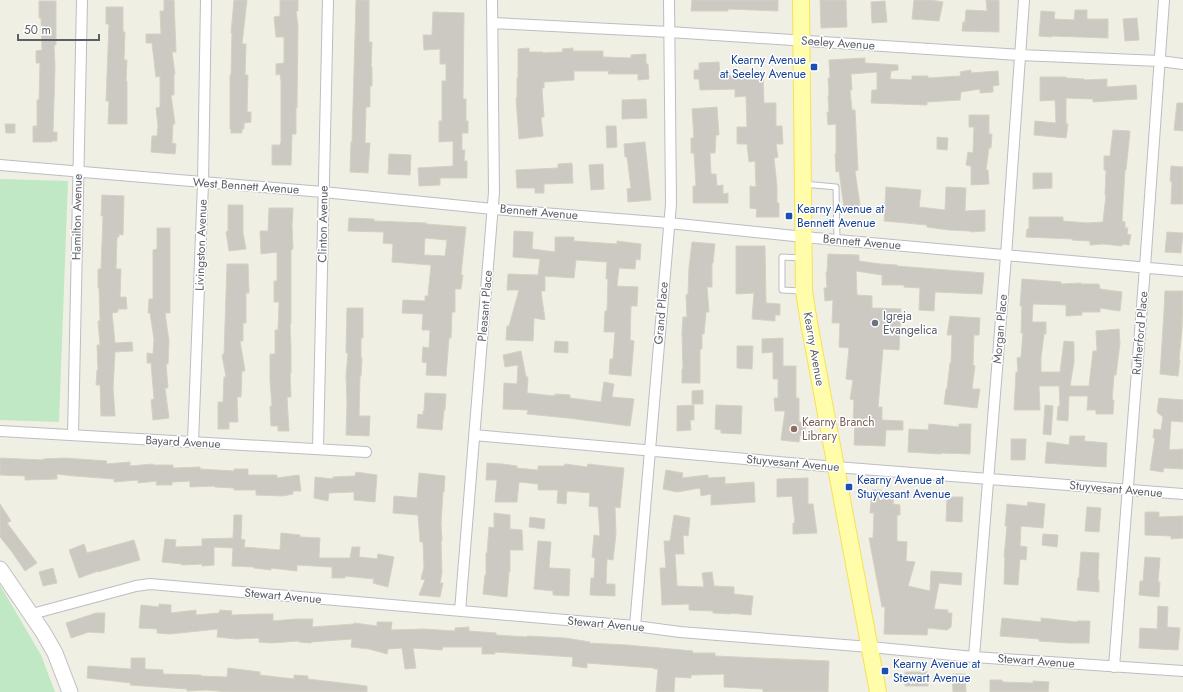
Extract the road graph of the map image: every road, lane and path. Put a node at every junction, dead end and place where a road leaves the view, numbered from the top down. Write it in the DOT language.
graph roads {
  1 [pos="82,0"];
  2 [pos="206,0"];
  3 [pos="328,0"];
  4 [pos="492,0"];
  5 [pos="669,0"];
  6 [pos="801,0"];
  7 [pos="1024,0"];
  8 [pos="1164,0"];
  9 [pos="493,23"];
  10 [pos="669,32"];
  11 [pos="801,41"];
  12 [pos="1020,55"];
  13 [pos="1160,61"];
  14 [pos="1183,64"];
  15 [pos="0,165"];
  16 [pos="78,172"];
  17 [pos="203,183"];
  18 [pos="803,184"];
  19 [pos="323,192"];
  20 [pos="493,209"];
  21 [pos="669,223"];
  22 [pos="804,237"];
  23 [pos="836,240"];
  24 [pos="1006,256"];
  25 [pos="804,258"];
  26 [pos="1145,267"];
  27 [pos="1183,271"];
  28 [pos="804,291"];
  29 [pos="0,431"];
  30 [pos="73,435"];
  31 [pos="474,435"];
  32 [pos="193,442"];
  33 [pos="318,449"];
  34 [pos="650,450"];
  35 [pos="366,452"];
  36 [pos="836,467"];
  37 [pos="988,478"];
  38 [pos="1127,490"];
  39 [pos="1183,494"];
  40 [pos="0,569"];
  41 [pos="460,611"];
  42 [pos="32,614"];
  43 [pos="635,626"];
  44 [pos="870,647"];
  45 [pos="974,657"];
  46 [pos="1114,667"];
  47 [pos="1183,671"];
  48 [pos="70,692"];
  49 [pos="878,692"];
  1 -- 16 [label="street, Hamilton Avenue"];
  2 -- 17 [label="street, Livingston Avenue"];
  3 -- 19 [label="street, Clinton Avenue"];
  4 -- 9 [label="street, Pleasant Place"];
  5 -- 10 [label="street, Grand Place"];
  6 -- 11 [label="main road, Kearny Avenue"];
  7 -- 12 [label="street, Morgan Place"];
  8 -- 13 [label="street, Rutherford Place"];
  9 -- 10 [label="street, Seeley Avenue"];
  9 -- 20 [label="street, Pleasant Place"];
  10 -- 11 [label="street, Seeley Avenue"];
  10 -- 21 [label="street, Grand Place"];
  11 -- 12 [label="street, Seeley Avenue"];
  11 -- 18 [label="main road, Kearny Avenue"];
  12 -- 13 [label="street, Seeley Avenue"];
  12 -- 24 [label="street, Morgan Place"];
  13 -- 14 [label="street, Seeley Avenue"];
  13 -- 26 [label="street, Rutherford Place"];
  15 -- 16 [label="street, West Bennett Avenue"];
  16 -- 17 [label="street, West Bennett Avenue"];
  16 -- 30 [label="street, Hamilton Avenue"];
  17 -- 19 [label="street, West Bennett Avenue"];
  17 -- 32 [label="street, Livingston Avenue"];
  18 -- 22 [label="main road, Kearny Avenue"];
  18 -- 23 [label="lane"];
  19 -- 20 [label="street, West Bennett Avenue"];
  19 -- 33 [label="street, Clinton Avenue"];
  20 -- 21 [label="street, Bennett Avenue"];
  20 -- 31 [label="street, Pleasant Place"];
  21 -- 22 [label="street, Bennett Avenue"];
  21 -- 34 [label="street, Grand Place"];
  22 -- 23 [label="street, Bennett Avenue"];
  22 -- 25 [label="main road, Kearny Avenue"];
  23 -- 24 [label="street, Bennett Avenue"];
  24 -- 26 [label="street, Bennett Avenue"];
  24 -- 37 [label="street, Morgan Place"];
  25 -- 28 [label="main road, Kearny Avenue"];
  25 -- 28 [label="lane"];
  26 -- 27 [label="street, Bennett Avenue"];
  26 -- 38 [label="street, Rutherford Place"];
  28 -- 36 [label="main road, Kearny Avenue"];
  29 -- 30 [label="street, Bayard Avenue"];
  30 -- 32 [label="street, Bayard Avenue"];
  31 -- 34 [label="street, Stuyvesant Avenue"];
  31 -- 41 [label="street, Pleasant Place"];
  32 -- 33 [label="street, Bayard Avenue"];
  33 -- 35 [label="street, Bayard Avenue"];
  34 -- 36 [label="street, Stuyvesant Avenue"];
  34 -- 43 [label="street, Grand Place"];
  36 -- 37 [label="street, Stuyvesant Avenue"];
  36 -- 44 [label="main road, Kearny Avenue"];
  37 -- 38 [label="street, Stuyvesant Avenue"];
  37 -- 45 [label="street, Morgan Place"];
  38 -- 39 [label="street, Stuyvesant Avenue"];
  38 -- 46 [label="street, Rutherford Place"];
  40 -- 42 [label="main road"];
  41 -- 42 [label="street, Stewart Avenue"];
  41 -- 43 [label="street, Stewart Avenue"];
  42 -- 48 [label="main road"];
  43 -- 44 [label="street, Stewart Avenue"];
  44 -- 45 [label="street, Stewart Avenue"];
  44 -- 49 [label="main road, Kearny Avenue"];
  45 -- 46 [label="street, Stewart Avenue"];
  46 -- 47 [label="street, Stewart Avenue"];
}
